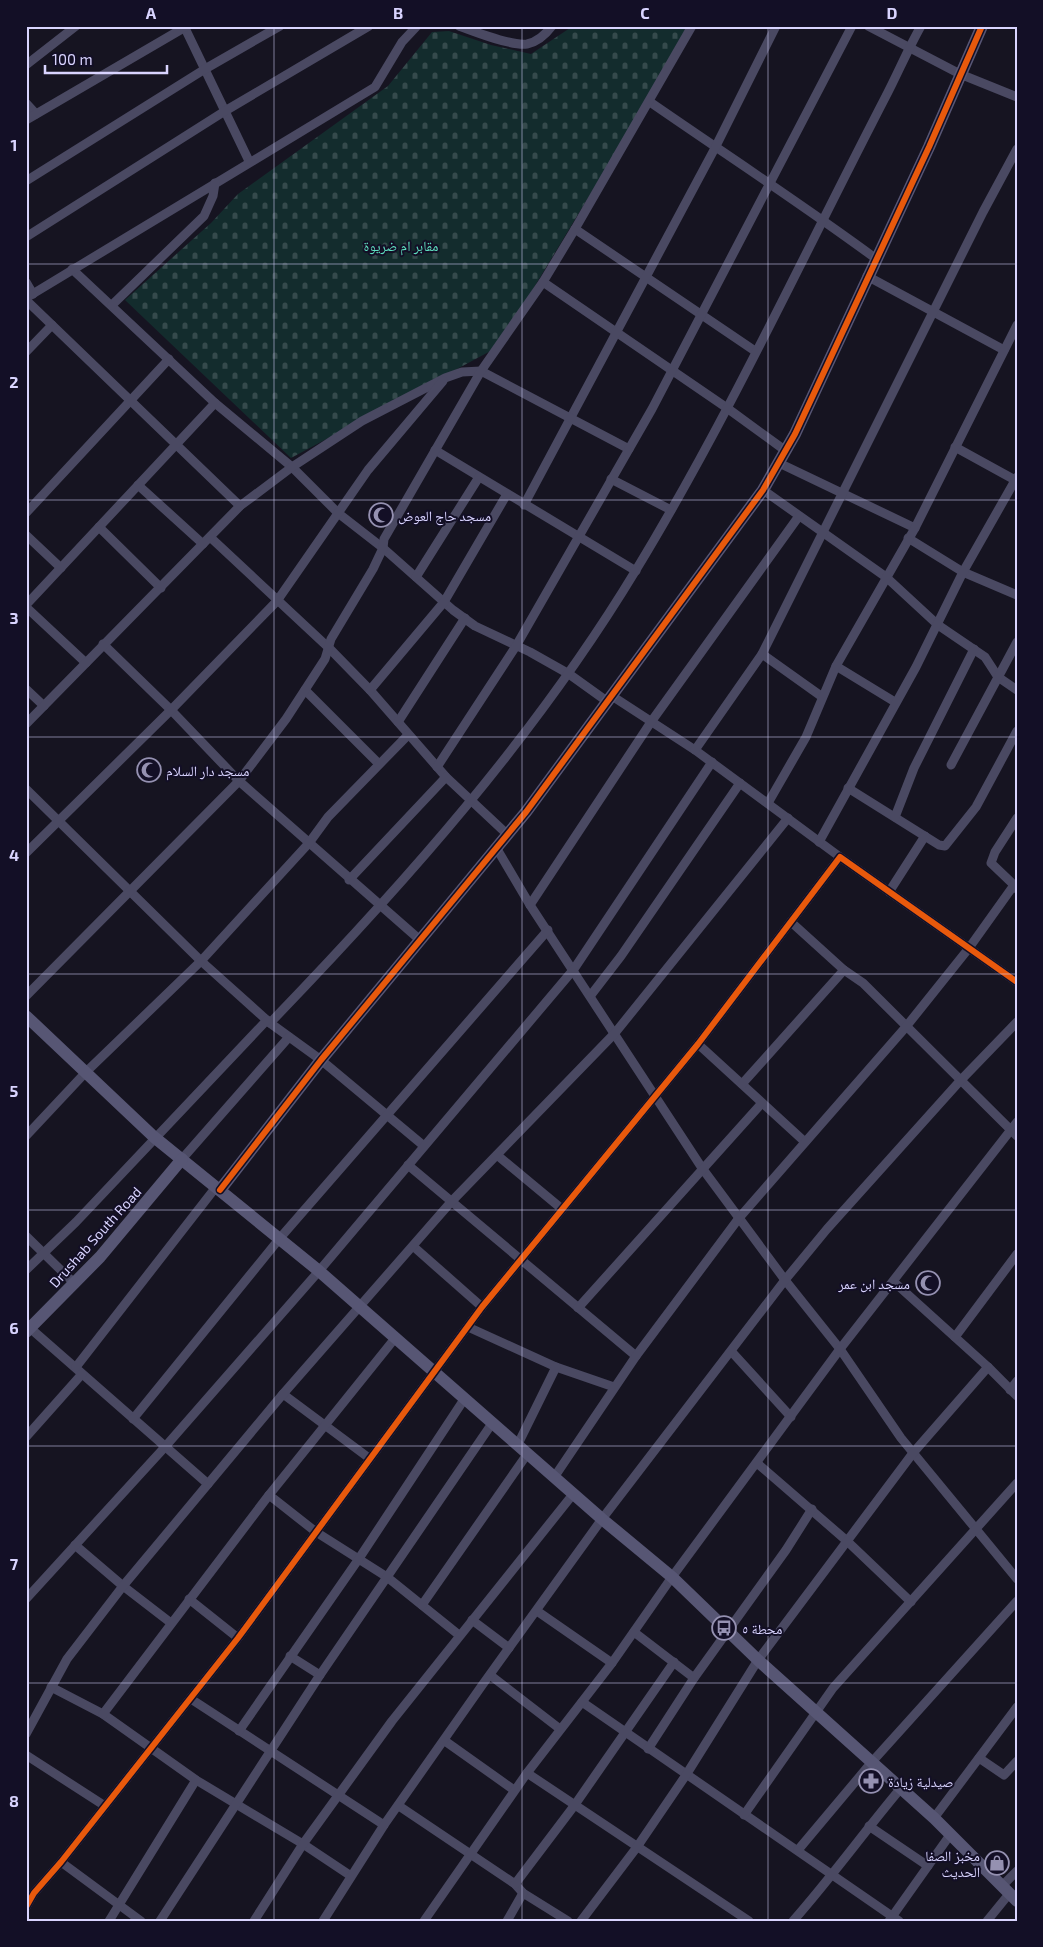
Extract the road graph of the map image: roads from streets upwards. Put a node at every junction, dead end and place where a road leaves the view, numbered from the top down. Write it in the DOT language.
graph roads {
  1 [pos="76,26"];
  2 [pos="280,26"];
  3 [pos="369,26"];
  4 [pos="418,26"];
  5 [pos="459,26"];
  6 [pos="552,26"];
  7 [pos="692,26"];
  8 [pos="776,26"];
  9 [pos="852,26"];
  10 [pos="868,26"];
  11 [pos="921,26"];
  12 [pos="982,26"];
  13 [pos="185,27"];
  14 [pos="909,47"];
  15 [pos="26,65"];
  16 [pos="205,70"];
  17 [pos="960,74"];
  18 [pos="1017,98"];
  19 [pos="26,102"];
  20 [pos="650,102"];
  21 [pos="226,111"];
  22 [pos="36,114"];
  23 [pos="26,120"];
  24 [pos="715,148"];
  25 [pos="1017,149"];
  26 [pos="249,161"];
  27 [pos="26,181"];
  28 [pos="215,183"];
  29 [pos="770,186"];
  30 [pos="822,219"];
  31 [pos="575,229"];
  32 [pos="26,237"];
  33 [pos="875,258"];
  34 [pos="72,269"];
  35 [pos="867,276"];
  36 [pos="646,278"];
  37 [pos="26,282"];
  38 [pos="543,282"];
  39 [pos="29,297"];
  40 [pos="112,305"];
  41 [pos="933,312"];
  42 [pos="701,316"];
  43 [pos="52,325"];
  44 [pos="1017,325"];
  45 [pos="617,331"];
  46 [pos="1004,350"];
  47 [pos="755,351"];
  48 [pos="26,352"];
  49 [pos="169,359"];
  50 [pos="481,371"];
  51 [pos="672,372"];
  52 [pos="445,378"];
  53 [pos="131,402"];
  54 [pos="215,402"];
  55 [pos="727,408"];
  56 [pos="570,417"];
  57 [pos="176,445"];
  58 [pos="955,447"];
  59 [pos="630,449"];
  60 [pos="435,450"];
  61 [pos="786,451"];
  62 [pos="779,463"];
  63 [pos="292,467"];
  64 [pos="479,477"];
  65 [pos="612,479"];
  66 [pos="1015,484"];
  67 [pos="138,485"];
  68 [pos="763,490"];
  69 [pos="843,492"];
  70 [pos="507,494"];
  71 [pos="524,505"];
  72 [pos="240,506"];
  73 [pos="671,510"];
  74 [pos="26,512"];
  75 [pos="338,513"];
  76 [pos="799,516"];
  77 [pos="99,527"];
  78 [pos="915,528"];
  79 [pos="824,532"];
  80 [pos="26,535"];
  81 [pos="210,537"];
  82 [pos="577,538"];
  83 [pos="908,538"];
  84 [pos="203,544"];
  85 [pos="383,548"];
  86 [pos="60,568"];
  87 [pos="636,571"];
  88 [pos="963,572"];
  89 [pos="416,577"];
  90 [pos="886,577"];
  91 [pos="161,588"];
  92 [pos="1017,595"];
  93 [pos="277,601"];
  94 [pos="444,602"];
  95 [pos="26,606"];
  96 [pos="465,618"];
  97 [pos="938,626"];
  98 [pos="1017,642"];
  99 [pos="103,644"];
  100 [pos="516,646"];
  101 [pos="330,649"];
  102 [pos="974,649"];
  103 [pos="762,654"];
  104 [pos="86,663"];
  105 [pos="836,666"];
  106 [pos="569,674"];
  107 [pos="998,677"];
  108 [pos="26,689"];
  109 [pos="305,690"];
  110 [pos="370,690"];
  111 [pos="1017,690"];
  112 [pos="822,696"];
  113 [pos="610,699"];
  114 [pos="895,702"];
  115 [pos="44,706"];
  116 [pos="171,710"];
  117 [pos="398,722"];
  118 [pos="652,722"];
  119 [pos="26,724"];
  120 [pos="1017,731"];
  121 [pos="408,735"];
  122 [pos="695,750"];
  123 [pos="712,762"];
  124 [pos="379,764"];
  125 [pos="951,765"];
  126 [pos="438,767"];
  127 [pos="446,776"];
  128 [pos="239,781"];
  129 [pos="740,783"];
  130 [pos="848,788"];
  131 [pos="26,789"];
  132 [pos="473,800"];
  133 [pos="768,804"];
  134 [pos="895,817"];
  135 [pos="788,818"];
  136 [pos="1017,818"];
  137 [pos="59,822"];
  138 [pos="508,835"];
  139 [pos="924,836"];
  140 [pos="819,842"];
  141 [pos="309,843"];
  142 [pos="497,849"];
  143 [pos="26,853"];
  144 [pos="840,857"];
  145 [pos="349,880"];
  146 [pos="1015,887"];
  147 [pos="129,891"];
  148 [pos="889,892"];
  149 [pos="530,905"];
  150 [pos="380,907"];
  151 [pos="791,922"];
  152 [pos="548,930"];
  153 [pos="420,940"];
  154 [pos="969,948"];
  155 [pos="201,961"];
  156 [pos="574,969"];
  157 [pos="844,970"];
  158 [pos="1017,982"];
  159 [pos="591,995"];
  160 [pos="26,996"];
  161 [pos="26,1016"];
  162 [pos="269,1022"];
  163 [pos="1017,1022"];
  164 [pos="905,1028"];
  165 [pos="615,1033"];
  166 [pos="289,1037"];
  167 [pos="698,1044"];
  168 [pos="321,1060"];
  169 [pos="86,1072"];
  170 [pos="959,1082"];
  171 [pos="742,1084"];
  172 [pos="655,1095"];
  173 [pos="762,1102"];
  174 [pos="387,1114"];
  175 [pos="1017,1122"];
  176 [pos="1014,1133"];
  177 [pos="26,1136"];
  178 [pos="154,1137"];
  179 [pos="805,1142"];
  180 [pos="424,1146"];
  181 [pos="497,1155"];
  182 [pos="182,1159"];
  183 [pos="408,1165"];
  184 [pos="702,1168"];
  185 [pos="218,1189"];
  186 [pos="451,1202"];
  187 [pos="562,1210"];
  188 [pos="739,1218"];
  189 [pos="26,1236"];
  190 [pos="280,1238"];
  191 [pos="414,1247"];
  192 [pos="44,1253"];
  193 [pos="1017,1254"];
  194 [pos="521,1259"];
  195 [pos="26,1270"];
  196 [pos="319,1271"];
  197 [pos="785,1280"];
  198 [pos="894,1282"];
  199 [pos="75,1284"];
  200 [pos="361,1307"];
  201 [pos="482,1307"];
  202 [pos="578,1308"];
  203 [pos="468,1327"];
  204 [pos="28,1330"];
  205 [pos="396,1337"];
  206 [pos="955,1337"];
  207 [pos="840,1349"];
  208 [pos="731,1351"];
  209 [pos="636,1356"];
  210 [pos="556,1367"];
  211 [pos="988,1367"];
  212 [pos="79,1370"];
  213 [pos="434,1370"];
  214 [pos="1017,1381"];
  215 [pos="614,1387"];
  216 [pos="1013,1393"];
  217 [pos="283,1394"];
  218 [pos="465,1398"];
  219 [pos="792,1417"];
  220 [pos="133,1419"];
  221 [pos="493,1422"];
  222 [pos="324,1426"];
  223 [pos="26,1437"];
  224 [pos="518,1444"];
  225 [pos="164,1448"];
  226 [pos="528,1453"];
  227 [pos="913,1453"];
  228 [pos="369,1458"];
  229 [pos="757,1463"];
  230 [pos="555,1476"];
  231 [pos="1017,1483"];
  232 [pos="208,1484"];
  233 [pos="574,1493"];
  234 [pos="269,1495"];
  235 [pos="812,1509"];
  236 [pos="602,1519"];
  237 [pos="976,1529"];
  238 [pos="316,1532"];
  239 [pos="847,1541"];
  240 [pos="75,1545"];
  241 [pos="358,1560"];
  242 [pos="672,1576"];
  243 [pos="387,1577"];
  244 [pos="1017,1579"];
  245 [pos="123,1586"];
  246 [pos="28,1594"];
  247 [pos="188,1599"];
  248 [pos="1017,1601"];
  249 [pos="911,1602"];
  250 [pos="422,1605"];
  251 [pos="537,1610"];
  252 [pos="472,1620"];
  253 [pos="171,1623"];
  254 [pos="727,1630"];
  255 [pos="634,1632"];
  256 [pos="459,1635"];
  257 [pos="238,1638"];
  258 [pos="509,1648"];
  259 [pos="290,1656"];
  260 [pos="758,1660"];
  261 [pos="674,1662"];
  262 [pos="612,1663"];
  263 [pos="320,1675"];
  264 [pos="490,1675"];
  265 [pos="694,1678"];
  266 [pos="51,1687"];
  267 [pos="191,1699"];
  268 [pos="582,1702"];
  269 [pos="1017,1706"];
  270 [pos="814,1711"];
  271 [pos="103,1714"];
  272 [pos="30,1719"];
  273 [pos="560,1729"];
  274 [pos="239,1731"];
  275 [pos="625,1733"];
  276 [pos="26,1734"];
  277 [pos="445,1740"];
  278 [pos="151,1747"];
  279 [pos="648,1749"];
  280 [pos="270,1752"];
  281 [pos="26,1756"];
  282 [pos="979,1758"];
  283 [pos="1017,1761"];
  284 [pos="871,1763"];
  285 [pos="527,1773"];
  286 [pos="686,1776"];
  287 [pos="196,1780"];
  288 [pos="901,1788"];
  289 [pos="514,1790"];
  290 [pos="340,1795"];
  291 [pos="235,1803"];
  292 [pos="105,1806"];
  293 [pos="399,1806"];
  294 [pos="574,1806"];
  295 [pos="744,1815"];
  296 [pos="934,1818"];
  297 [pos="384,1825"];
  298 [pos="869,1826"];
  299 [pos="950,1834"];
  300 [pos="303,1844"];
  301 [pos="637,1847"];
  302 [pos="798,1850"];
  303 [pos="469,1854"];
  304 [pos="61,1862"];
  305 [pos="928,1866"];
  306 [pos="1017,1871"];
  307 [pos="834,1875"];
  308 [pos="351,1876"];
  309 [pos="515,1884"];
  310 [pos="523,1893"];
  311 [pos="1009,1894"];
  312 [pos="120,1905"];
  313 [pos="26,1907"];
  314 [pos="894,1919"];
  315 [pos="108,1921"];
  316 [pos="140,1921"];
  317 [pos="160,1921"];
  318 [pos="254,1921"];
  319 [pos="323,1921"];
  320 [pos="424,1921"];
  321 [pos="506,1921"];
  322 [pos="568,1921"];
  323 [pos="581,1921"];
  324 [pos="749,1921"];
  325 [pos="794,1921"];
  326 [pos="988,1921"];
  1 -- 15 [label="street"];
  2 -- 16 [label="street"];
  3 -- 21 [label="street"];
  4 -- 26 [label="street"];
  5 -- 6 [label="street"];
  7 -- 20 [label="street"];
  8 -- 24 [label="street"];
  9 -- 29 [label="street"];
  10 -- 14 [label="street"];
  11 -- 14 [label="street"];
  12 -- 17 [label="street"];
  13 -- 16 [label="street"];
  13 -- 22 [label="street"];
  14 -- 17 [label="street"];
  14 -- 30 [label="street"];
  16 -- 21 [label="street"];
  16 -- 27 [label="street"];
  17 -- 18 [label="street"];
  17 -- 33 [label="street"];
  19 -- 22 [label="street"];
  20 -- 24 [label="street"];
  20 -- 31 [label="street"];
  21 -- 26 [label="street"];
  21 -- 32 [label="street"];
  22 -- 23 [label="street"];
  24 -- 29 [label="street"];
  24 -- 36 [label="street"];
  25 -- 41 [label="street"];
  26 -- 28 [label="street"];
  28 -- 34 [label="street"];
  28 -- 40 [label="street"];
  29 -- 30 [label="street"];
  29 -- 42 [label="street"];
  30 -- 33 [label="street"];
  30 -- 47 [label="street"];
  31 -- 36 [label="street"];
  31 -- 38 [label="street"];
  33 -- 35 [label="street"];
  34 -- 39 [label="street"];
  34 -- 40 [label="street"];
  35 -- 41 [label="street"];
  35 -- 61 [label="street"];
  36 -- 42 [label="street"];
  36 -- 45 [label="street"];
  37 -- 39 [label="street"];
  38 -- 45 [label="street"];
  38 -- 50 [label="street"];
  39 -- 43 [label="street"];
  40 -- 49 [label="street"];
  41 -- 46 [label="street"];
  41 -- 69 [label="street"];
  42 -- 47 [label="street"];
  42 -- 51 [label="street"];
  43 -- 48 [label="street"];
  43 -- 53 [label="street"];
  44 -- 46 [label="street"];
  45 -- 51 [label="street"];
  45 -- 56 [label="street"];
  46 -- 58 [label="street"];
  47 -- 55 [label="street"];
  49 -- 53 [label="street"];
  49 -- 54 [label="street"];
  50 -- 52 [label="street"];
  50 -- 56 [label="street"];
  50 -- 60 [label="street"];
  51 -- 55 [label="street"];
  51 -- 59 [label="street"];
  52 -- 63 [label="street"];
  52 -- 75 [label="street"];
  53 -- 57 [label="street"];
  53 -- 74 [label="street"];
  54 -- 57 [label="street"];
  54 -- 63 [label="street"];
  55 -- 61 [label="street"];
  55 -- 73 [label="street"];
  56 -- 59 [label="street"];
  56 -- 71 [label="street"];
  57 -- 67 [label="street"];
  57 -- 72 [label="street"];
  58 -- 66 [label="street"];
  58 -- 78 [label="street"];
  59 -- 65 [label="street"];
  60 -- 64 [label="street"];
  60 -- 85 [label="street"];
  61 -- 62 [label="street"];
  62 -- 68 [label="street"];
  62 -- 69 [label="street"];
  63 -- 72 [label="street"];
  63 -- 75 [label="street"];
  64 -- 70 [label="street"];
  64 -- 89 [label="street"];
  65 -- 73 [label="street"];
  65 -- 82 [label="street"];
  66 -- 88 [label="street"];
  67 -- 77 [label="street"];
  67 -- 84 [label="street"];
  68 -- 76 [label="street"];
  68 -- 113 [label="street"];
  69 -- 78 [label="street"];
  69 -- 79 [label="street"];
  70 -- 71 [label="street"];
  70 -- 94 [label="street"];
  71 -- 82 [label="street"];
  72 -- 81 [label="street"];
  73 -- 87 [label="street"];
  75 -- 85 [label="street"];
  75 -- 93 [label="street"];
  76 -- 79 [label="street"];
  76 -- 118 [label="street"];
  77 -- 86 [label="street"];
  77 -- 91 [label="street"];
  78 -- 83 [label="street"];
  79 -- 90 [label="street"];
  79 -- 103 [label="street"];
  80 -- 86 [label="street"];
  81 -- 84 [label="street"];
  81 -- 93 [label="street"];
  82 -- 87 [label="street"];
  82 -- 100 [label="street"];
  83 -- 88 [label="street"];
  83 -- 90 [label="street"];
  84 -- 91 [label="street"];
  85 -- 89 [label="street"];
  85 -- 101 [label="street"];
  86 -- 95 [label="street"];
  87 -- 106 [label="street"];
  88 -- 92 [label="street"];
  88 -- 97 [label="street"];
  89 -- 94 [label="street"];
  90 -- 97 [label="street"];
  90 -- 105 [label="street"];
  91 -- 99 [label="street"];
  93 -- 101 [label="street"];
  93 -- 116 [label="street"];
  94 -- 96 [label="street"];
  94 -- 110 [label="street"];
  95 -- 104 [label="street"];
  96 -- 100 [label="street"];
  96 -- 117 [label="street"];
  97 -- 102 [label="street"];
  97 -- 114 [label="street"];
  98 -- 107 [label="street"];
  99 -- 104 [label="street"];
  99 -- 116 [label="street"];
  100 -- 106 [label="street"];
  100 -- 126 [label="street"];
  101 -- 109 [label="street"];
  101 -- 110 [label="street"];
  102 -- 107 [label="street"];
  102 -- 134 [label="street"];
  103 -- 112 [label="street"];
  103 -- 122 [label="street"];
  104 -- 115 [label="street"];
  105 -- 112 [label="street"];
  105 -- 114 [label="street"];
  106 -- 113 [label="street"];
  106 -- 132 [label="street"];
  107 -- 111 [label="street"];
  107 -- 125 [label="street"];
  108 -- 115 [label="street"];
  109 -- 124 [label="street"];
  109 -- 128 [label="street"];
  110 -- 117 [label="street"];
  112 -- 133 [label="street"];
  113 -- 118 [label="street"];
  113 -- 138 [label="street"];
  114 -- 130 [label="street"];
  115 -- 119 [label="street"];
  116 -- 128 [label="street"];
  116 -- 137 [label="street"];
  117 -- 121 [label="street"];
  118 -- 122 [label="street"];
  118 -- 149 [label="street"];
  120 -- 139 [label="street"];
  121 -- 124 [label="street"];
  121 -- 126 [label="street"];
  122 -- 123 [label="street"];
  123 -- 129 [label="street"];
  123 -- 156 [label="street"];
  124 -- 141 [label="street"];
  126 -- 127 [label="street"];
  127 -- 132 [label="street"];
  127 -- 145 [label="street"];
  128 -- 141 [label="street"];
  128 -- 147 [label="street"];
  129 -- 133 [label="street"];
  129 -- 159 [label="street"];
  130 -- 134 [label="street"];
  130 -- 140 [label="street"];
  131 -- 137 [label="street"];
  132 -- 138 [label="street"];
  132 -- 150 [label="street"];
  133 -- 135 [label="street"];
  134 -- 139 [label="street"];
  135 -- 140 [label="street"];
  135 -- 165 [label="street"];
  136 -- 146 [label="street"];
  137 -- 143 [label="street"];
  137 -- 147 [label="street"];
  138 -- 142 [label="street"];
  139 -- 148 [label="street"];
  140 -- 144 [label="street"];
  141 -- 145 [label="street"];
  141 -- 155 [label="street"];
  142 -- 149 [label="street"];
  142 -- 153 [label="street"];
  144 -- 148 [label="street"];
  144 -- 151 [label="street"];
  145 -- 150 [label="street"];
  146 -- 154 [label="street"];
  147 -- 155 [label="street"];
  147 -- 160 [label="street"];
  148 -- 154 [label="street"];
  149 -- 152 [label="street"];
  150 -- 153 [label="street"];
  150 -- 162 [label="street"];
  151 -- 157 [label="street"];
  151 -- 167 [label="street"];
  152 -- 156 [label="street"];
  152 -- 174 [label="street"];
  153 -- 168 [label="street"];
  154 -- 158 [label="street"];
  154 -- 164 [label="street"];
  155 -- 162 [label="street"];
  155 -- 169 [label="street"];
  156 -- 159 [label="street"];
  156 -- 180 [label="street"];
  157 -- 164 [label="street"];
  157 -- 171 [label="street"];
  159 -- 165 [label="street"];
  161 -- 169 [label="street"];
  162 -- 166 [label="street"];
  162 -- 178 [label="street"];
  163 -- 170 [label="street"];
  164 -- 170 [label="street"];
  164 -- 179 [label="street"];
  165 -- 172 [label="street"];
  165 -- 181 [label="street"];
  166 -- 168 [label="street"];
  166 -- 182 [label="street"];
  167 -- 171 [label="street"];
  167 -- 172 [label="street"];
  168 -- 174 [label="street"];
  168 -- 185 [label="street"];
  169 -- 177 [label="street"];
  169 -- 178 [label="street"];
  170 -- 176 [label="street"];
  170 -- 197 [label="street"];
  171 -- 173 [label="street"];
  172 -- 184 [label="street"];
  172 -- 187 [label="street"];
  173 -- 179 [label="street"];
  173 -- 184 [label="street"];
  174 -- 180 [label="street"];
  174 -- 190 [label="street"];
  175 -- 176 [label="street"];
  176 -- 198 [label="street"];
  178 -- 182 [label="street"];
  178 -- 192 [label="street"];
  179 -- 188 [label="street"];
  180 -- 183 [label="street"];
  181 -- 186 [label="street"];
  181 -- 187 [label="street"];
  182 -- 185 [label="street"];
  182 -- 199 [label="street, Drushab South Road"];
  183 -- 186 [label="street"];
  183 -- 196 [label="street"];
  184 -- 188 [label="street"];
  184 -- 202 [label="street"];
  185 -- 190 [label="street"];
  185 -- 212 [label="street"];
  186 -- 191 [label="street"];
  186 -- 194 [label="street"];
  187 -- 194 [label="street"];
  188 -- 197 [label="street"];
  188 -- 209 [label="street"];
  189 -- 192 [label="street"];
  190 -- 196 [label="street"];
  190 -- 220 [label="street"];
  191 -- 200 [label="street"];
  191 -- 201 [label="street"];
  192 -- 195 [label="street"];
  192 -- 199 [label="street"];
  193 -- 206 [label="street"];
  194 -- 201 [label="street"];
  194 -- 202 [label="street"];
  196 -- 200 [label="street"];
  196 -- 225 [label="street"];
  197 -- 207 [label="street"];
  197 -- 208 [label="street"];
  198 -- 206 [label="street"];
  198 -- 207 [label="street"];
  199 -- 204 [label="street, Drushab South Road"];
  200 -- 205 [label="street"];
  200 -- 217 [label="street"];
  201 -- 203 [label="street"];
  202 -- 209 [label="street"];
  203 -- 210 [label="street"];
  203 -- 213 [label="street"];
  204 -- 212 [label="street"];
  205 -- 213 [label="street"];
  205 -- 222 [label="street"];
  206 -- 211 [label="street"];
  207 -- 219 [label="street"];
  207 -- 227 [label="street"];
  208 -- 219 [label="street"];
  208 -- 236 [label="street"];
  209 -- 215 [label="street"];
  210 -- 215 [label="street"];
  210 -- 224 [label="street"];
  211 -- 216 [label="street"];
  211 -- 227 [label="street"];
  212 -- 220 [label="street"];
  212 -- 223 [label="street"];
  213 -- 218 [label="street"];
  213 -- 228 [label="street"];
  214 -- 216 [label="street"];
  215 -- 230 [label="street"];
  217 -- 222 [label="street"];
  217 -- 232 [label="street"];
  218 -- 221 [label="street"];
  218 -- 241 [label="street"];
  219 -- 229 [label="street"];
  220 -- 225 [label="street"];
  221 -- 224 [label="street"];
  221 -- 243 [label="street"];
  222 -- 228 [label="street"];
  222 -- 234 [label="street"];
  224 -- 226 [label="street"];
  225 -- 232 [label="street"];
  225 -- 240 [label="street"];
  226 -- 230 [label="street"];
  226 -- 250 [label="street"];
  227 -- 237 [label="street"];
  227 -- 239 [label="street"];
  228 -- 238 [label="street"];
  229 -- 235 [label="street"];
  229 -- 242 [label="street"];
  230 -- 233 [label="street"];
  231 -- 237 [label="street"];
  232 -- 245 [label="street"];
  233 -- 236 [label="street"];
  233 -- 252 [label="street"];
  234 -- 238 [label="street"];
  234 -- 247 [label="street"];
  235 -- 239 [label="street"];
  235 -- 254 [label="street"];
  236 -- 242 [label="street"];
  236 -- 251 [label="street"];
  237 -- 244 [label="street"];
  237 -- 249 [label="street"];
  238 -- 241 [label="street"];
  238 -- 257 [label="street"];
  239 -- 249 [label="street"];
  239 -- 260 [label="street"];
  240 -- 245 [label="street"];
  240 -- 246 [label="street"];
  241 -- 243 [label="street"];
  241 -- 259 [label="street"];
  242 -- 254 [label="street"];
  242 -- 255 [label="street"];
  243 -- 250 [label="street"];
  243 -- 263 [label="street"];
  245 -- 253 [label="street"];
  245 -- 266 [label="street"];
  247 -- 253 [label="street"];
  247 -- 257 [label="street"];
  248 -- 284 [label="street"];
  249 -- 270 [label="street"];
  250 -- 256 [label="street"];
  251 -- 258 [label="street"];
  251 -- 262 [label="street"];
  252 -- 256 [label="street"];
  252 -- 258 [label="street"];
  253 -- 271 [label="street"];
  254 -- 260 [label="street"];
  254 -- 265 [label="street"];
  255 -- 261 [label="street"];
  255 -- 262 [label="street"];
  256 -- 290 [label="street"];
  257 -- 267 [label="street"];
  258 -- 264 [label="street"];
  259 -- 263 [label="street"];
  259 -- 274 [label="street"];
  260 -- 270 [label="street"];
  260 -- 286 [label="street"];
  261 -- 265 [label="street"];
  261 -- 275 [label="street"];
  262 -- 268 [label="street"];
  263 -- 280 [label="street"];
  264 -- 273 [label="street"];
  264 -- 277 [label="street"];
  265 -- 279 [label="street"];
  266 -- 271 [label="street"];
  266 -- 272 [label="street"];
  267 -- 274 [label="street"];
  267 -- 278 [label="street"];
  268 -- 273 [label="street"];
  268 -- 275 [label="street"];
  269 -- 282 [label="street"];
  270 -- 284 [label="street"];
  270 -- 295 [label="street"];
  271 -- 278 [label="street"];
  272 -- 276 [label="street"];
  273 -- 285 [label="street"];
  274 -- 280 [label="street"];
  275 -- 279 [label="street"];
  275 -- 294 [label="street"];
  277 -- 289 [label="street"];
  277 -- 293 [label="street"];
  278 -- 287 [label="street"];
  278 -- 292 [label="street"];
  279 -- 286 [label="street"];
  280 -- 290 [label="street"];
  280 -- 291 [label="street"];
  281 -- 292 [label="street"];
  282 -- 283 [label="street"];
  282 -- 296 [label="street"];
  284 -- 288 [label="street"];
  284 -- 302 [label="street"];
  285 -- 289 [label="street"];
  285 -- 294 [label="street"];
  286 -- 295 [label="street"];
  286 -- 301 [label="street"];
  287 -- 291 [label="street"];
  287 -- 312 [label="street"];
  288 -- 296 [label="street"];
  288 -- 298 [label="street"];
  289 -- 303 [label="street"];
  290 -- 297 [label="street"];
  290 -- 300 [label="street"];
  291 -- 300 [label="street"];
  291 -- 317 [label="street"];
  292 -- 304 [label="street"];
  293 -- 297 [label="street"];
  293 -- 303 [label="street"];
  294 -- 301 [label="street"];
  294 -- 309 [label="street"];
  295 -- 302 [label="street"];
  296 -- 299 [label="street"];
  297 -- 308 [label="street"];
  298 -- 305 [label="street"];
  298 -- 307 [label="street"];
  299 -- 305 [label="street"];
  299 -- 311 [label="street"];
  300 -- 308 [label="street"];
  300 -- 318 [label="street"];
  301 -- 323 [label="street"];
  301 -- 324 [label="street"];
  302 -- 307 [label="street"];
  303 -- 309 [label="street"];
  303 -- 320 [label="street"];
  304 -- 312 [label="street"];
  304 -- 313 [label="street"];
  305 -- 314 [label="street"];
  306 -- 311 [label="street"];
  307 -- 314 [label="street"];
  307 -- 325 [label="street"];
  308 -- 319 [label="street"];
  309 -- 310 [label="street"];
  310 -- 321 [label="street"];
  310 -- 322 [label="street"];
  311 -- 326 [label="street"];
  312 -- 315 [label="street"];
  312 -- 316 [label="street"];
}
